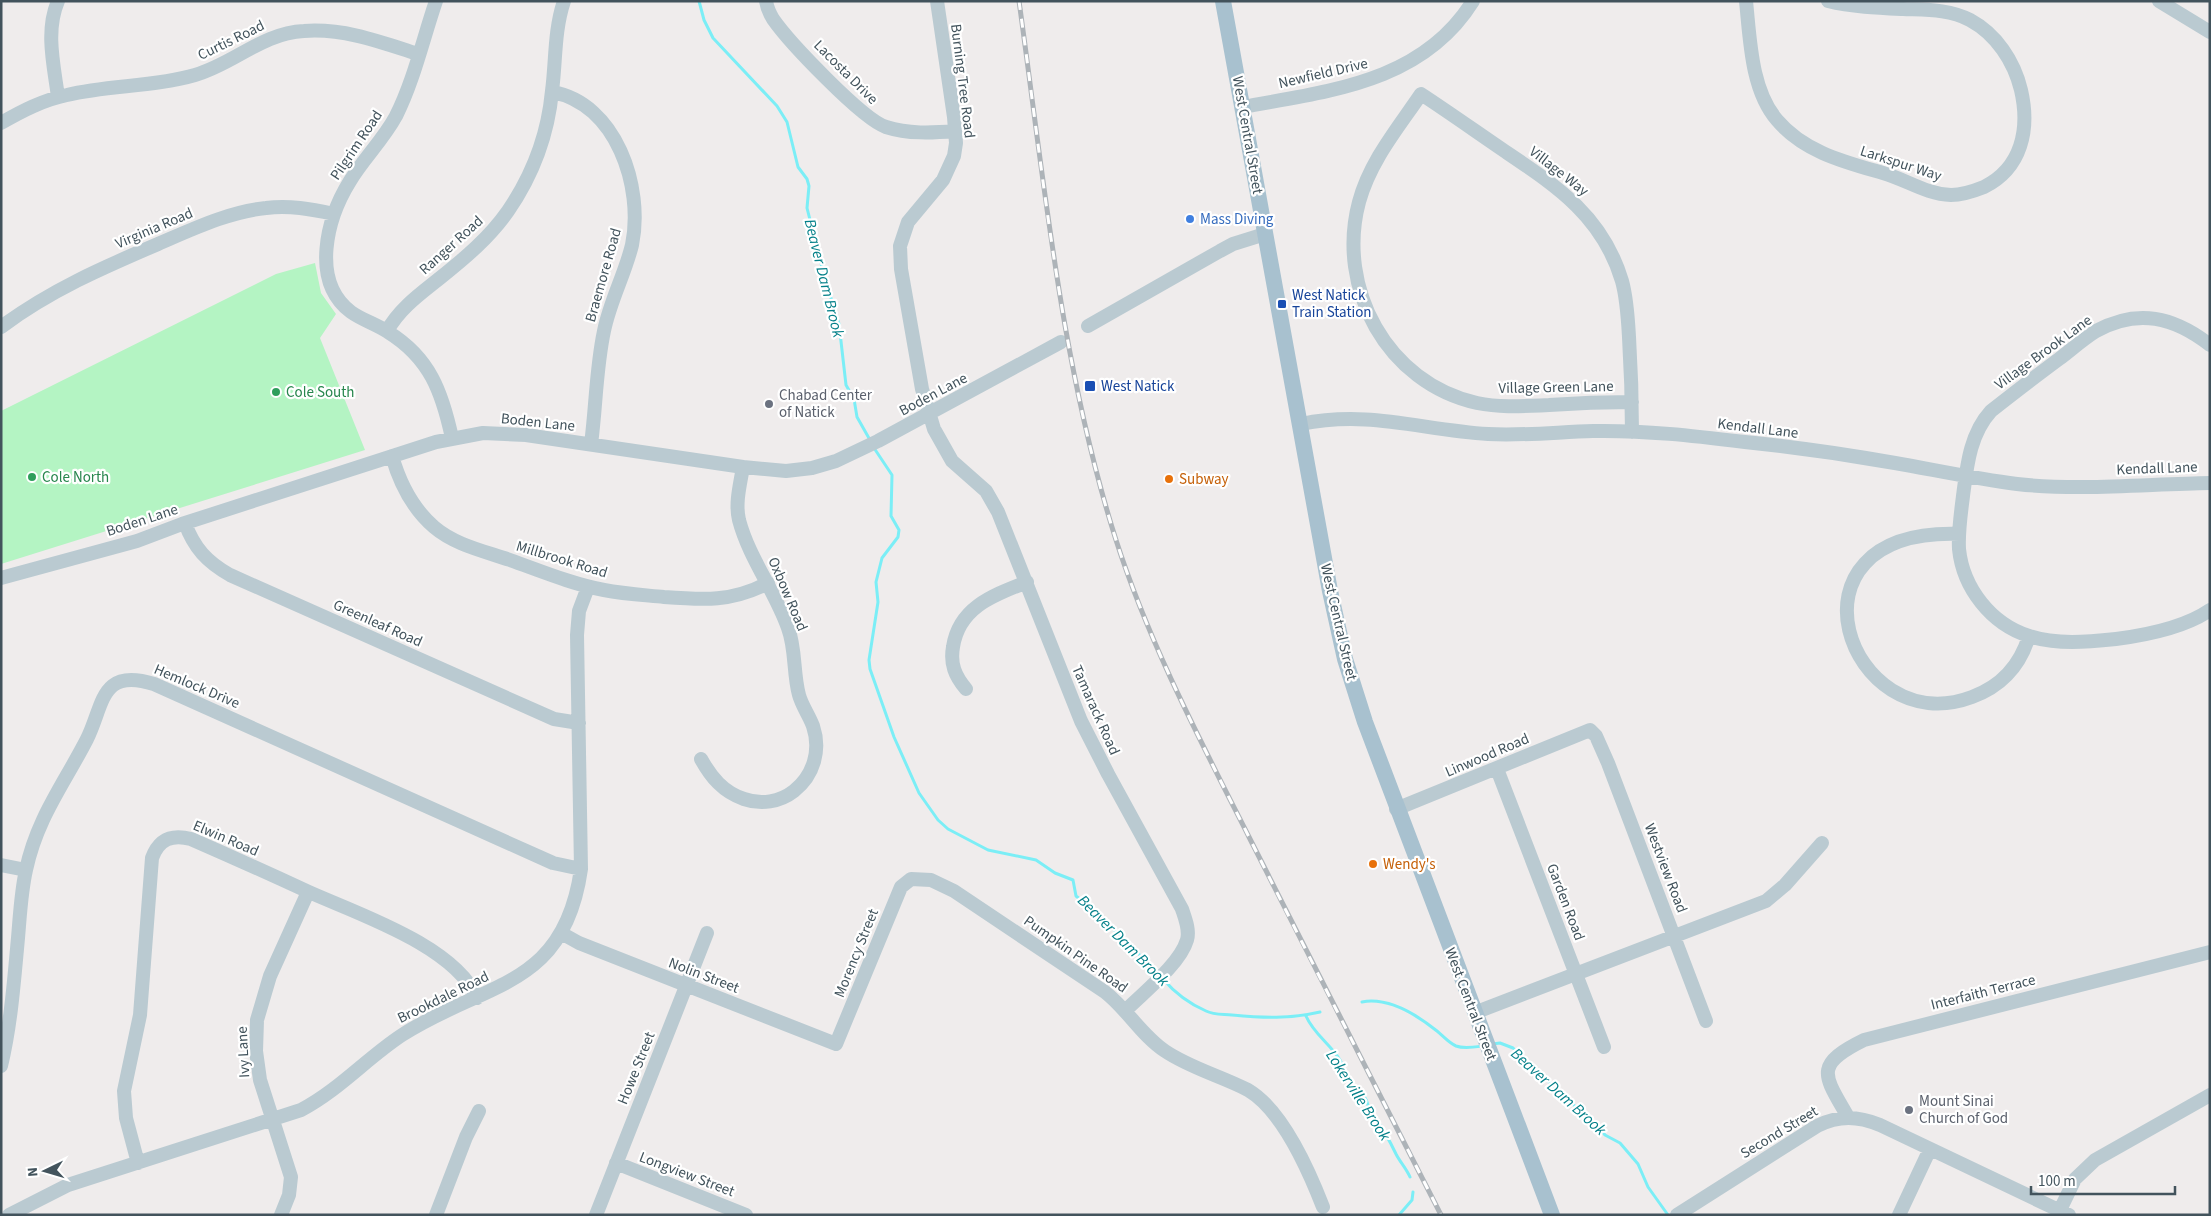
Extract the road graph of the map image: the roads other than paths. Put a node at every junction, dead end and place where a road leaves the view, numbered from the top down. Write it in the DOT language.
graph roads {
  1 [pos="58,1"];
  2 [pos="436,1"];
  3 [pos="564,1"];
  4 [pos="766,1"];
  5 [pos="937,1"];
  6 [pos="1224,1"];
  7 [pos="1472,1"];
  8 [pos="1746,1"];
  9 [pos="1828,1"];
  10 [pos="2159,1"];
  11 [pos="1856,3"];
  12 [pos="2210,32"];
  13 [pos="418,54"];
  14 [pos="552,92"];
  15 [pos="1421,94"];
  16 [pos="58,97"];
  17 [pos="1243,108"];
  18 [pos="1,123"];
  19 [pos="955,130"];
  20 [pos="334,214"];
  21 [pos="1265,234"];
  22 [pos="1088,326"];
  23 [pos="1,327"];
  24 [pos="387,331"];
  25 [pos="1060,342"];
  26 [pos="2210,346"];
  27 [pos="1632,402"];
  28 [pos="929,415"];
  29 [pos="1301,424"];
  30 [pos="1632,432"];
  31 [pos="452,438"];
  32 [pos="591,444"];
  33 [pos="392,456"];
  34 [pos="743,468"];
  35 [pos="1966,476"];
  36 [pos="2210,483"];
  37 [pos="185,523"];
  38 [pos="1959,534"];
  39 [pos="1,578"];
  40 [pos="1027,582"];
  41 [pos="768,583"];
  42 [pos="588,587"];
  43 [pos="2210,610"];
  44 [pos="2029,636"];
  45 [pos="966,689"];
  46 [pos="579,723"];
  47 [pos="1590,730"];
  48 [pos="700,759"];
  49 [pos="1497,769"];
  50 [pos="1396,809"];
  51 [pos="1822,843"];
  52 [pos="1,865"];
  53 [pos="582,869"];
  54 [pos="26,870"];
  55 [pos="911,879"];
  56 [pos="308,892"];
  57 [pos="561,933"];
  58 [pos="707,933"];
  59 [pos="1674,935"];
  60 [pos="2210,952"];
  61 [pos="1576,974"];
  62 [pos="687,985"];
  63 [pos="477,998"];
  64 [pos="1126,1010"];
  65 [pos="1474,1013"];
  66 [pos="1706,1021"];
  67 [pos="836,1044"];
  68 [pos="1604,1046"];
  69 [pos="1,1066"];
  70 [pos="2210,1095"];
  71 [pos="479,1111"];
  72 [pos="1848,1117"];
  73 [pos="272,1121"];
  74 [pos="1930,1149"];
  75 [pos="138,1163"];
  76 [pos="616,1164"];
  77 [pos="1322,1208"];
  78 [pos="2065,1213"];
  79 [pos="10,1215"];
  80 [pos="281,1215"];
  81 [pos="436,1215"];
  82 [pos="596,1215"];
  83 [pos="746,1215"];
  84 [pos="1552,1215"];
  85 [pos="1677,1215"];
  86 [pos="1899,1215"];
  1 -- 16 [label="street"];
  2 -- 13 [label="street, Pilgrim Road"];
  3 -- 14 [label="street, Ranger Road"];
  4 -- 19 [label="street, Lacosta Drive"];
  5 -- 19 [label="street, Burning Tree Road"];
  6 -- 17 [label="main road, West Central Street"];
  7 -- 17 [label="street, Newfield Drive"];
  8 -- 11 [label="street, Larkspur Way"];
  9 -- 11 [label="street, Larkspur Way"];
  10 -- 12 [label="street"];
  13 -- 16 [label="street, Curtis Road"];
  13 -- 20 [label="street, Pilgrim Road"];
  14 -- 24 [label="street, Ranger Road"];
  14 -- 32 [label="street, Braemore Road"];
  15 -- 27 [label="street, Village Way"];
  15 -- 27 [label="street, Village Green Lane"];
  16 -- 18 [label="street, Curtis Road"];
  17 -- 21 [label="main road, West Central Street"];
  19 -- 28 [label="street, Burning Tree Road"];
  20 -- 23 [label="street, Virginia Road"];
  20 -- 24 [label="street, Pilgrim Road"];
  21 -- 22 [label="street"];
  21 -- 29 [label="main road, West Central Street"];
  24 -- 31 [label="street, Pilgrim Road"];
  25 -- 28 [label="street, Boden Lane"];
  26 -- 35 [label="street, Village Brook Lane"];
  27 -- 30 [label="street, Village Way"];
  28 -- 34 [label="street, Boden Lane"];
  28 -- 40 [label="street, Tamarack Road"];
  29 -- 30 [label="street, Kendall Lane"];
  29 -- 50 [label="main road, West Central Street"];
  30 -- 35 [label="street, Kendall Lane"];
  31 -- 32 [label="street, Boden Lane"];
  31 -- 33 [label="street, Boden Lane"];
  32 -- 34 [label="street, Boden Lane"];
  33 -- 37 [label="street, Boden Lane"];
  33 -- 42 [label="street, Millbrook Road"];
  34 -- 41 [label="street, Oxbow Road"];
  35 -- 36 [label="street, Kendall Lane"];
  35 -- 38 [label="street, Village Brook Lane"];
  37 -- 39 [label="street, Boden Lane"];
  37 -- 46 [label="street, Greenleaf Road"];
  38 -- 44 [label="street, Village Brook Lane"];
  38 -- 44 [label="street"];
  40 -- 45 [label="street"];
  40 -- 64 [label="street, Tamarack Road"];
  41 -- 42 [label="street, Millbrook Road"];
  41 -- 48 [label="street, Oxbow Road"];
  42 -- 46 [label="street, Brookdale Road"];
  43 -- 44 [label="street"];
  46 -- 53 [label="street, Brookdale Road"];
  47 -- 49 [label="street, Linwood Road"];
  47 -- 59 [label="street, Westview Road"];
  49 -- 50 [label="street, Linwood Road"];
  49 -- 61 [label="street, Garden Road"];
  50 -- 65 [label="main road, West Central Street"];
  51 -- 59 [label="street"];
  52 -- 54 [label="street"];
  53 -- 54 [label="street, Hemlock Drive"];
  53 -- 57 [label="street, Brookdale Road"];
  54 -- 69 [label="street, Hemlock Drive"];
  55 -- 64 [label="street, Pumpkin Pine Road"];
  55 -- 67 [label="street, Morency Street"];
  56 -- 63 [label="street, Elwin Road"];
  56 -- 73 [label="street, Ivy Lane"];
  56 -- 75 [label="street, Elwin Road"];
  57 -- 62 [label="street, Nolin Street"];
  57 -- 63 [label="street, Brookdale Road"];
  58 -- 62 [label="street, Howe Street"];
  59 -- 61 [label="street"];
  59 -- 66 [label="street, Westview Road"];
  60 -- 72 [label="street, Interfaith Terrace"];
  61 -- 65 [label="street"];
  61 -- 68 [label="street, Garden Road"];
  62 -- 67 [label="street, Nolin Street"];
  62 -- 76 [label="street, Howe Street"];
  63 -- 73 [label="street, Brookdale Road"];
  64 -- 77 [label="street, Pumpkin Pine Road"];
  65 -- 84 [label="main road, West Central Street"];
  70 -- 78 [label="street"];
  71 -- 81 [label="street"];
  72 -- 74 [label="street, Second Street"];
  72 -- 85 [label="street, Second Street"];
  73 -- 75 [label="street, Brookdale Road"];
  73 -- 80 [label="street, Ivy Lane"];
  74 -- 78 [label="street, Second Street"];
  74 -- 86 [label="street"];
  75 -- 79 [label="street, Brookdale Road"];
  76 -- 82 [label="street, Howe Street"];
  76 -- 83 [label="street, Longview Street"];
}
